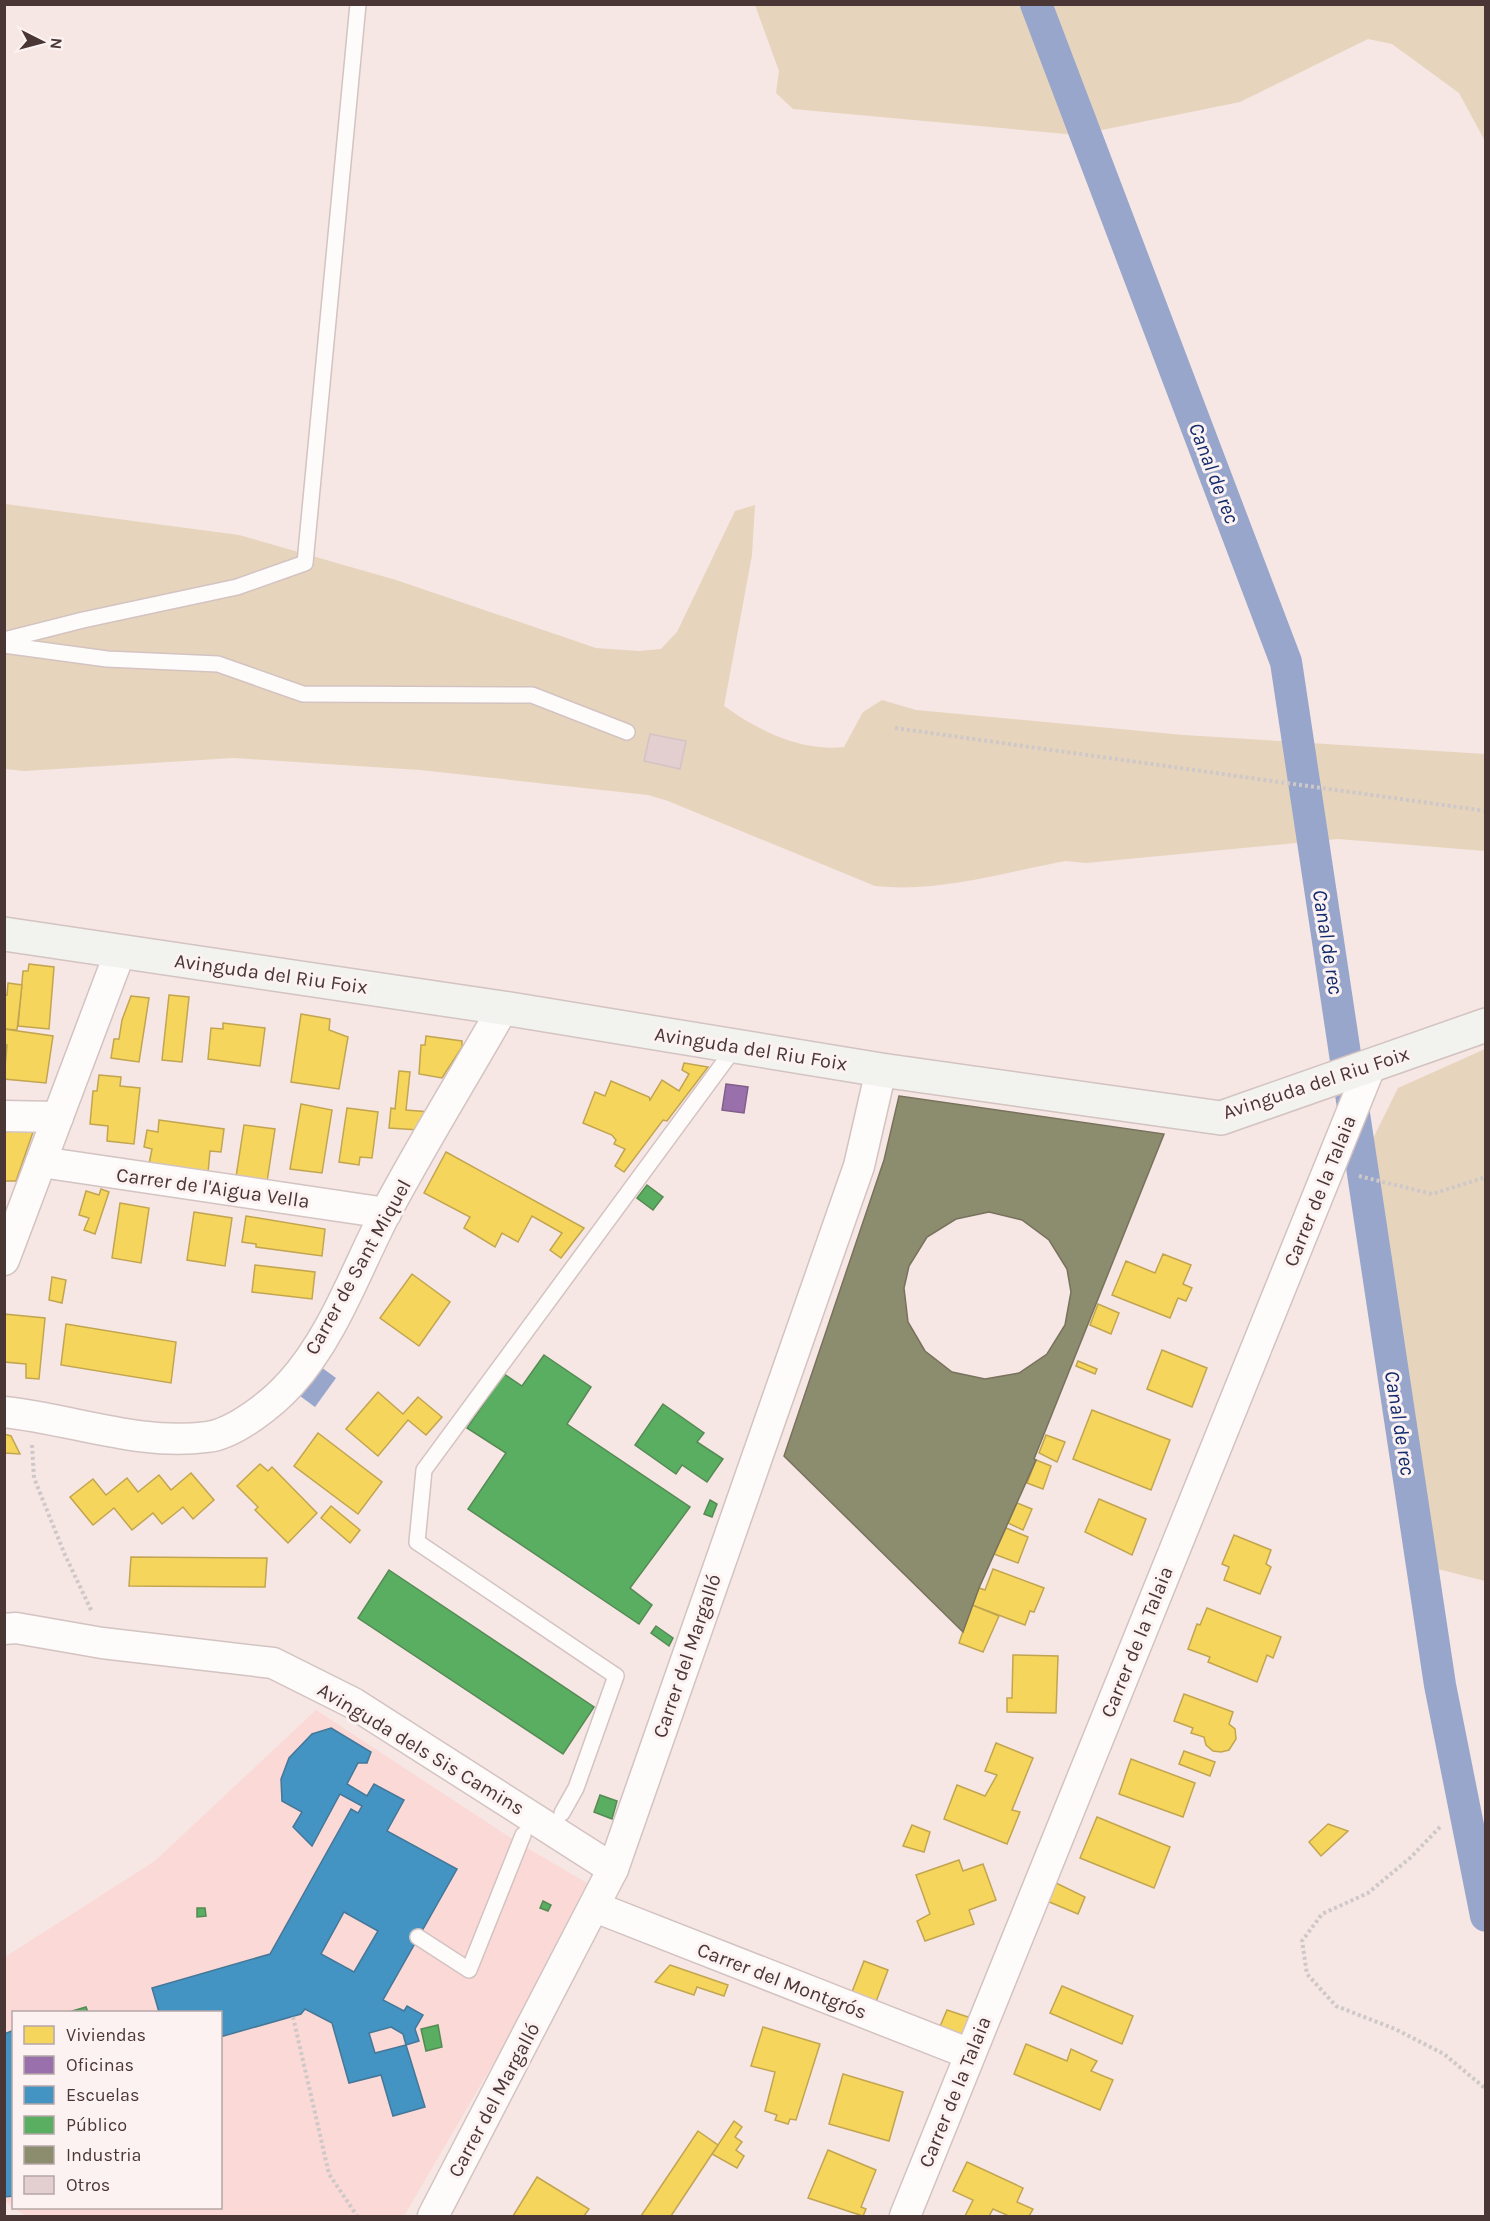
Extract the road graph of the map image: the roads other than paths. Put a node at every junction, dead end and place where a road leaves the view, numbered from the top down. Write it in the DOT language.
graph roads {
  1 [pos="358,4"];
  2 [pos="4,640"];
  3 [pos="4,645"];
  4 [pos="627,732"];
  5 [pos="4,934"];
  6 [pos="120,952"];
  7 [pos="503,1008"];
  8 [pos="1485,1024"];
  9 [pos="736,1046"];
  10 [pos="1370,1067"];
  11 [pos="881,1070"];
  12 [pos="4,1116"];
  13 [pos="58,1116"];
  14 [pos="41,1162"];
  15 [pos="386,1213"];
  16 [pos="4,1260"];
  17 [pos="4,1412"];
  18 [pos="4,1629"];
  19 [pos="562,1813"];
  20 [pos="523,1835"];
  21 [pos="613,1869"];
  22 [pos="595,1907"];
  23 [pos="418,1937"];
  24 [pos="970,2054"];
  25 [pos="433,2217"];
  26 [pos="904,2217"];
  1 -- 2 [label="lane"];
  3 -- 4 [label="lane"];
  5 -- 6 [label="street, Avinguda del Riu Foix"];
  6 -- 7 [label="street, Avinguda del Riu Foix"];
  6 -- 13 [label="street"];
  7 -- 9 [label="street, Avinguda del Riu Foix"];
  7 -- 15 [label="street, Carrer de Sant Miquel"];
  8 -- 10 [label="street, Avinguda del Riu Foix"];
  9 -- 11 [label="street, Avinguda del Riu Foix"];
  9 -- 19 [label="lane"];
  10 -- 11 [label="street, Avinguda del Riu Foix"];
  10 -- 24 [label="street, Carrer de la Talaia"];
  11 -- 21 [label="street, Carrer del Margalló"];
  12 -- 13 [label="street"];
  13 -- 14 [label="street"];
  14 -- 15 [label="street, Carrer de l'Aigua Vella"];
  14 -- 16 [label="street"];
  15 -- 17 [label="street, Carrer de Sant Miquel"];
  18 -- 21 [label="street, Avinguda dels Sis Camins"];
  20 -- 23 [label="lane"];
  21 -- 22 [label="street, Carrer del Margalló"];
  22 -- 24 [label="street, Carrer del Montgrós"];
  22 -- 25 [label="street, Carrer del Margalló"];
  24 -- 26 [label="street, Carrer de la Talaia"];
}
